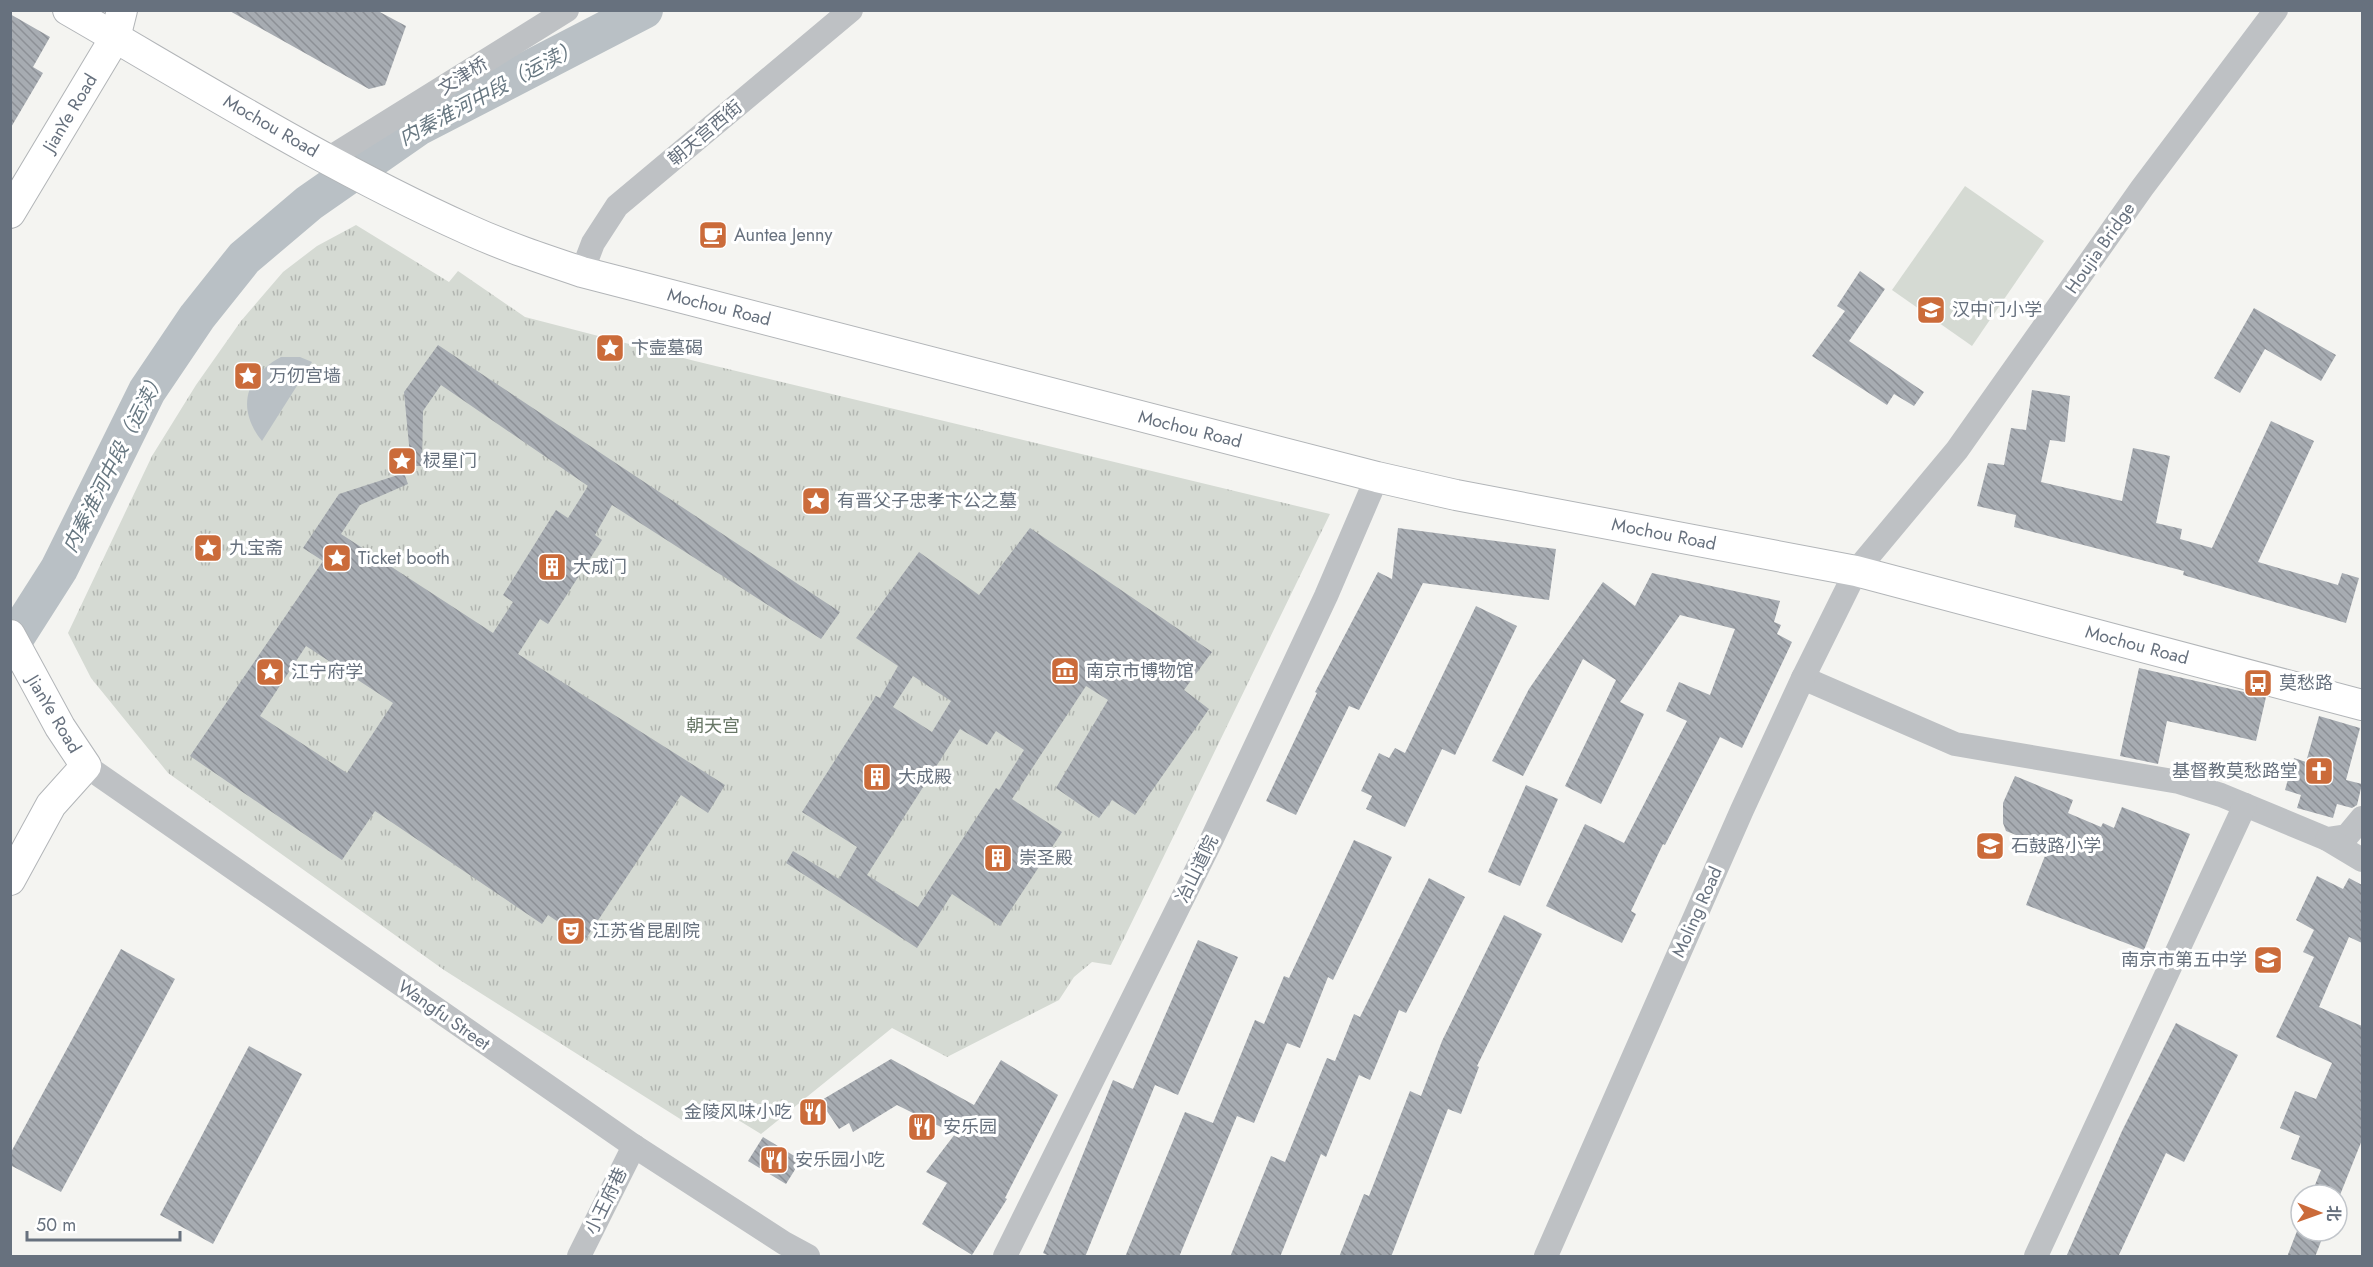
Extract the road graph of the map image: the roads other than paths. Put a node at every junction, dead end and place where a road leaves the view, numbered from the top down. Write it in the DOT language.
graph roads {
  1 [pos="68,10"];
  2 [pos="567,10"];
  3 [pos="850,10"];
  4 [pos="2276,10"];
  5 [pos="119,24"];
  6 [pos="328,159"];
  7 [pos="10,213"];
  8 [pos="582,272"];
  9 [pos="1377,477"];
  10 [pos="1856,571"];
  11 [pos="10,636"];
  12 [pos="1803,678"];
  13 [pos="2362,705"];
  14 [pos="86,766"];
  15 [pos="2245,805"];
  16 [pos="2362,818"];
  17 [pos="2327,839"];
  18 [pos="2362,860"];
  19 [pos="10,879"];
  20 [pos="634,1146"];
  21 [pos="579,1257"];
  22 [pos="808,1257"];
  23 [pos="1005,1257"];
  24 [pos="1546,1257"];
  25 [pos="2036,1257"];
  1 -- 5 [label="main road, Mochou Road"];
  2 -- 6 [label="street, 文津桥"];
  3 -- 8 [label="street, 朝天宫西街"];
  4 -- 10 [label="street, Houjia Bridge"];
  5 -- 6 [label="main road, Mochou Road"];
  5 -- 7 [label="main road, JianYe Road"];
  6 -- 8 [label="main road, Mochou Road"];
  8 -- 9 [label="main road, Mochou Road"];
  9 -- 10 [label="main road, Mochou Road"];
  9 -- 23 [label="street, 冶山道院"];
  10 -- 12 [label="street, Moling Road"];
  10 -- 13 [label="main road, Mochou Road"];
  11 -- 14 [label="main road, JianYe Road"];
  12 -- 15 [label="street"];
  12 -- 24 [label="street, Moling Road"];
  14 -- 19 [label="main road, JianYe Road"];
  14 -- 20 [label="street, Wangfu Street"];
  15 -- 17 [label="street"];
  15 -- 25 [label="street"];
  16 -- 17 [label="street"];
  17 -- 18 [label="street"];
  20 -- 21 [label="street, 小王府巷"];
  20 -- 22 [label="street, Wangfu Street"];
}
